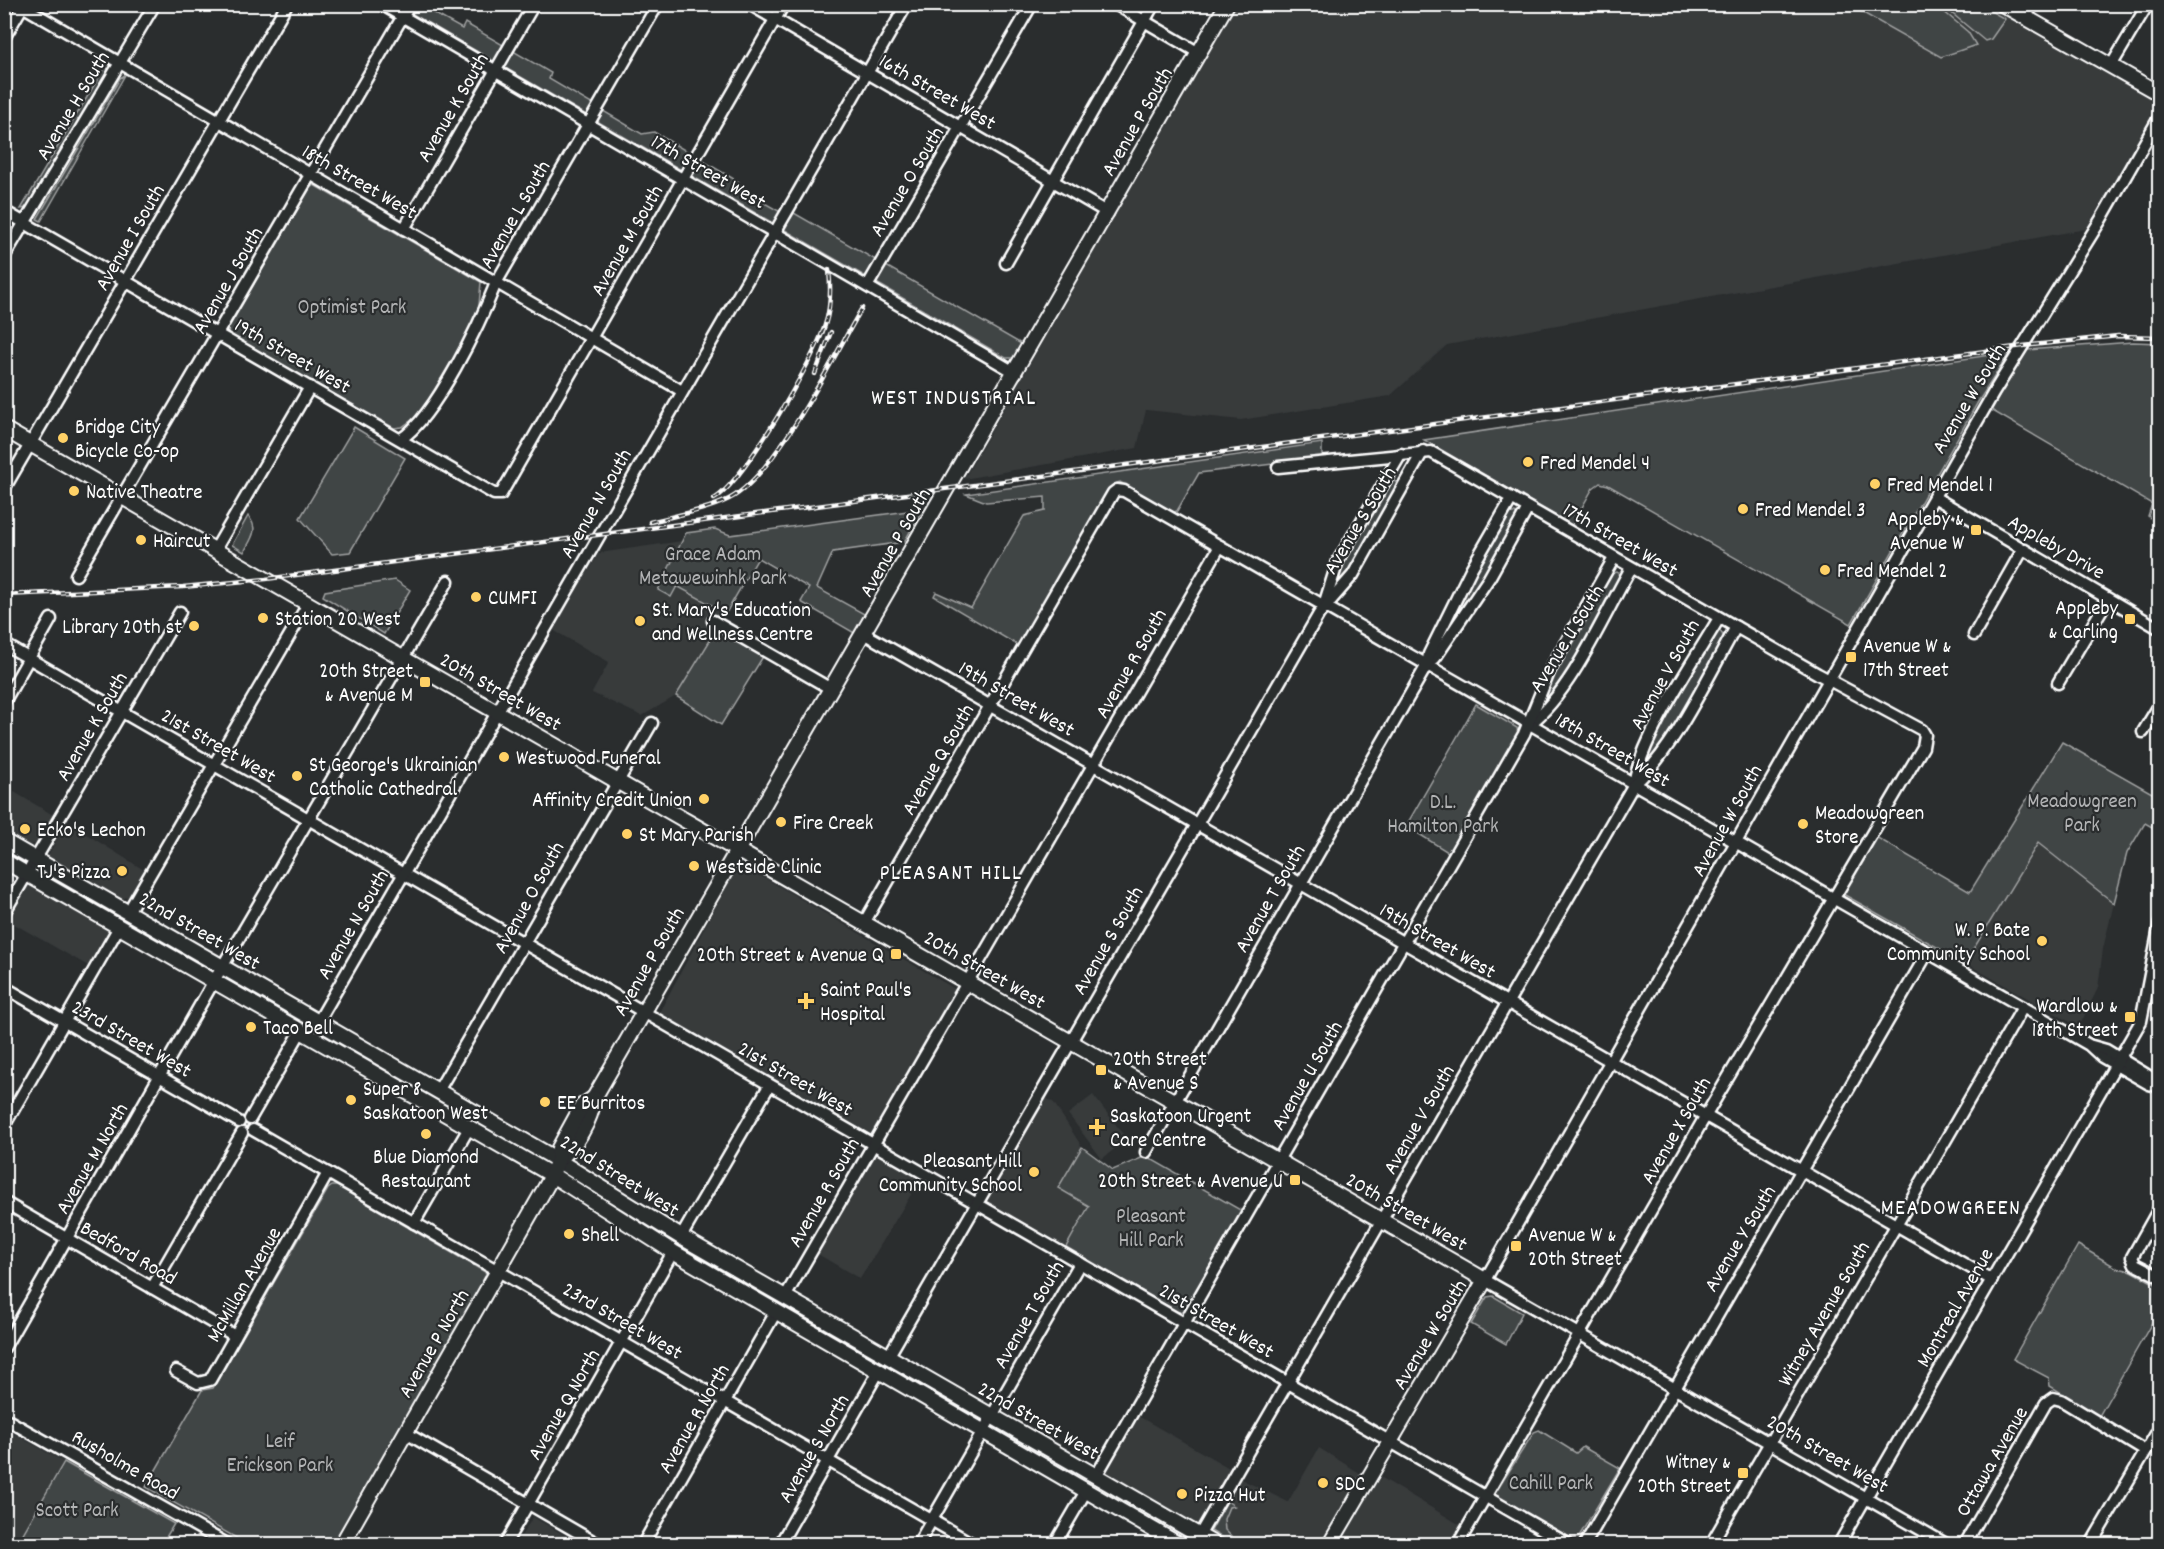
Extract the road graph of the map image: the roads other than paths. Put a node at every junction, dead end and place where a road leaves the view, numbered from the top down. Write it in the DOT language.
graph roads {
  1 [pos="154,4"];
  2 [pos="287,4"];
  3 [pos="381,4"];
  4 [pos="410,4"];
  5 [pos="534,4"];
  6 [pos="658,4"];
  7 [pos="748,4"];
  8 [pos="784,4"];
  9 [pos="907,4"];
  10 [pos="1032,4"];
  11 [pos="1115,4"];
  12 [pos="1154,4"];
  13 [pos="1227,4"];
  14 [pos="2002,4"];
  15 [pos="2033,4"];
  16 [pos="2148,4"];
  17 [pos="22,5"];
  18 [pos="403,17"];
  19 [pos="2025,18"];
  20 [pos="775,20"];
  21 [pos="1144,22"];
  22 [pos="4,38"];
  23 [pos="1199,53"];
  24 [pos="119,64"];
  25 [pos="2111,66"];
  26 [pos="496,70"];
  27 [pos="868,74"];
  28 [pos="2160,94"];
  29 [pos="2160,116"];
  30 [pos="219,122"];
  31 [pos="589,124"];
  32 [pos="961,127"];
  33 [pos="312,175"];
  34 [pos="684,179"];
  35 [pos="1053,180"];
  36 [pos="4,212"];
  37 [pos="1108,213"];
  38 [pos="25,223"];
  39 [pos="404,229"];
  40 [pos="775,232"];
  41 [pos="4,257"];
  42 [pos="1006,263"];
  43 [pos="126,282"];
  44 [pos="496,283"];
  45 [pos="868,285"];
  46 [pos="218,334"];
  47 [pos="591,339"];
  48 [pos="1016,373"];
  49 [pos="310,387"];
  50 [pos="682,391"];
  51 [pos="4,429"];
  52 [pos="401,439"];
  53 [pos="31,444"];
  54 [pos="1423,451"];
  55 [pos="1401,454"];
  56 [pos="1278,467"];
  57 [pos="1392,470"];
  58 [pos="1406,479"];
  59 [pos="4,489"];
  60 [pos="1118,490"];
  61 [pos="501,494"];
  62 [pos="122,497"];
  63 [pos="1934,497"];
  64 [pos="1512,498"];
  65 [pos="1528,508"];
  66 [pos="1220,546"];
  67 [pos="2023,549"];
  68 [pos="215,550"];
  69 [pos="1614,558"];
  70 [pos="1632,568"];
  71 [pos="76,575"];
  72 [pos="448,581"];
  73 [pos="2108,599"];
  74 [pos="308,604"];
  75 [pos="1324,605"];
  76 [pos="180,612"];
  77 [pos="1719,618"];
  78 [pos="51,619"];
  79 [pos="713,621"];
  80 [pos="1736,627"];
  81 [pos="2160,628"];
  82 [pos="865,634"];
  83 [pos="1974,635"];
  84 [pos="4,644"];
  85 [pos="30,659"];
  86 [pos="404,659"];
  87 [pos="1427,665"];
  88 [pos="1828,680"];
  89 [pos="2058,683"];
  90 [pos="831,688"];
  91 [pos="4,702"];
  92 [pos="2160,704"];
  93 [pos="991,705"];
  94 [pos="122,712"];
  95 [pos="497,713"];
  96 [pos="652,723"];
  97 [pos="1530,724"];
  98 [pos="2143,732"];
  99 [pos="1925,735"];
  100 [pos="1094,764"];
  101 [pos="214,765"];
  102 [pos="616,782"];
  103 [pos="1634,784"];
  104 [pos="311,820"];
  105 [pos="1197,824"];
  106 [pos="4,842"];
  107 [pos="1737,843"];
  108 [pos="737,851"];
  109 [pos="36,860"];
  110 [pos="4,861"];
  111 [pos="27,874"];
  112 [pos="404,874"];
  113 [pos="1300,883"];
  114 [pos="1833,898"];
  115 [pos="128,912"];
  116 [pos="4,913"];
  117 [pos="864,923"];
  118 [pos="2160,923"];
  119 [pos="119,927"];
  120 [pos="1404,943"];
  121 [pos="524,944"];
  122 [pos="1928,952"];
  123 [pos="224,968"];
  124 [pos="2155,976"];
  125 [pos="968,982"];
  126 [pos="213,984"];
  127 [pos="4,987"];
  128 [pos="1508,1002"];
  129 [pos="2023,1007"];
  130 [pos="643,1013"];
  131 [pos="64,1022"];
  132 [pos="318,1022"];
  133 [pos="301,1031"];
  134 [pos="1071,1042"];
  135 [pos="1611,1061"];
  136 [pos="2118,1061"];
  137 [pos="160,1077"];
  138 [pos="2160,1085"];
  139 [pos="769,1086"];
  140 [pos="438,1091"];
  141 [pos="1175,1102"];
  142 [pos="1706,1116"];
  143 [pos="4,1126"];
  144 [pos="246,1126"];
  145 [pos="469,1128"];
  146 [pos="873,1144"];
  147 [pos="1146,1152"];
  148 [pos="558,1161"];
  149 [pos="1278,1161"];
  150 [pos="1801,1170"];
  151 [pos="328,1173"];
  152 [pos="552,1175"];
  153 [pos="4,1202"];
  154 [pos="977,1204"];
  155 [pos="2160,1207"];
  156 [pos="1381,1220"];
  157 [pos="414,1222"];
  158 [pos="1897,1225"];
  159 [pos="681,1237"];
  160 [pos="67,1239"];
  161 [pos="673,1252"];
  162 [pos="1080,1263"];
  163 [pos="498,1270"];
  164 [pos="2160,1278"];
  165 [pos="1485,1280"];
  166 [pos="1992,1280"];
  167 [pos="152,1288"];
  168 [pos="785,1297"];
  169 [pos="776,1312"];
  170 [pos="1183,1322"];
  171 [pos="1579,1334"];
  172 [pos="235,1336"];
  173 [pos="622,1342"];
  174 [pos="4,1348"];
  175 [pos="888,1357"];
  176 [pos="176,1371"];
  177 [pos="879,1371"];
  178 [pos="1287,1382"];
  179 [pos="1674,1389"];
  180 [pos="725,1401"];
  181 [pos="991,1416"];
  182 [pos="4,1418"];
  183 [pos="2160,1427"];
  184 [pos="983,1431"];
  185 [pos="406,1433"];
  186 [pos="1390,1441"];
  187 [pos="1769,1444"];
  188 [pos="2145,1451"];
  189 [pos="828,1461"];
  190 [pos="1096,1476"];
  191 [pos="1086,1491"];
  192 [pos="1485,1497"];
  193 [pos="1866,1499"];
  194 [pos="528,1504"];
  195 [pos="931,1521"];
  196 [pos="1199,1536"];
  197 [pos="227,1544"];
  198 [pos="342,1545"];
  199 [pos="505,1545"];
  200 [pos="598,1545"];
  201 [pos="643,1545"];
  202 [pos="780,1545"];
  203 [pos="918,1545"];
  204 [pos="973,1545"];
  205 [pos="1055,1545"];
  206 [pos="1178,1545"];
  207 [pos="1214,1545"];
  208 [pos="1330,1545"];
  209 [pos="1458,1545"];
  210 [pos="1568,1545"];
  211 [pos="1585,1545"];
  212 [pos="1711,1545"];
  213 [pos="1839,1545"];
  214 [pos="1946,1545"];
  215 [pos="1965,1545"];
  216 [pos="2091,1545"];
  1 -- 24 [label="street, Avenue H South"];
  2 -- 30 [label="street, Avenue I South"];
  3 -- 18 [label="street, 17th Street West"];
  4 -- 18 [label="street, Avenue J South"];
  5 -- 26 [label="street, Avenue K South"];
  6 -- 31 [label="street, Avenue L South"];
  7 -- 20 [label="street, 16th Street West"];
  8 -- 20 [label="street, Avenue M South"];
  9 -- 27 [label="street, Avenue N South"];
  10 -- 32 [label="street, Avenue O South"];
  11 -- 21 [label="street"];
  12 -- 21 [label="street"];
  13 -- 23 [label="main road, Avenue P South"];
  14 -- 19 [label="main road"];
  15 -- 19 [label="street"];
  16 -- 25 [label="street"];
  17 -- 22 [label="street"];
  17 -- 24 [label="street, 18th Street West"];
  18 -- 26 [label="street, 17th Street West"];
  18 -- 33 [label="street, Avenue J South"];
  19 -- 25 [label="main road"];
  20 -- 27 [label="street, 16th Street West"];
  20 -- 34 [label="street, Avenue M South"];
  21 -- 23 [label="street"];
  21 -- 35 [label="street"];
  23 -- 37 [label="main road, Avenue P South"];
  24 -- 30 [label="street, 18th Street West"];
  24 -- 38 [label="street, Avenue H South"];
  25 -- 28 [label="main road"];
  26 -- 31 [label="street, 17th Street West"];
  26 -- 39 [label="street, Avenue K South"];
  27 -- 32 [label="street, 16th Street West"];
  27 -- 40 [label="street, Avenue N South"];
  29 -- 63 [label="street, Avenue W South"];
  30 -- 33 [label="street, 18th Street West"];
  30 -- 43 [label="street, Avenue I South"];
  31 -- 34 [label="street, 17th Street West"];
  31 -- 44 [label="street, Avenue L South"];
  32 -- 35 [label="street, 16th Street West"];
  32 -- 45 [label="street, Avenue O South"];
  33 -- 39 [label="street, 18th Street West"];
  33 -- 46 [label="street, Avenue J South"];
  34 -- 40 [label="street, 17th Street West"];
  34 -- 47 [label="street, Avenue M South"];
  35 -- 37 [label="street, 16th Street West"];
  35 -- 42 [label="street"];
  36 -- 38 [label="street, 19th Street West"];
  37 -- 48 [label="main road, Avenue P South"];
  38 -- 41 [label="street, Avenue H South"];
  38 -- 43 [label="street, 19th Street West"];
  39 -- 44 [label="street, 18th Street West"];
  40 -- 45 [label="street, 17th Street West"];
  40 -- 50 [label="street, Avenue N South"];
  43 -- 46 [label="street, 19th Street West"];
  43 -- 53 [label="street, Avenue I South"];
  44 -- 47 [label="street, 18th Street West"];
  44 -- 52 [label="street, Avenue L South"];
  45 -- 48 [label="street, 17th Street West"];
  46 -- 49 [label="street, 19th Street West"];
  46 -- 62 [label="street, Avenue J South"];
  47 -- 50 [label="street, 18th Street West"];
  47 -- 61 [label="street, Avenue M South"];
  48 -- 82 [label="main road, Avenue P South"];
  49 -- 52 [label="street, 19th Street West"];
  49 -- 68 [label="street"];
  50 -- 95 [label="street, Avenue N South"];
  51 -- 53 [label="main road, 20th Street West"];
  52 -- 61 [label="street, 19th Street West"];
  53 -- 59 [label="street, Avenue I South"];
  53 -- 62 [label="main road, 20th Street West"];
  54 -- 55 [label="street"];
  54 -- 58 [label="street, Avenue S South"];
  54 -- 64 [label="street, 17th Street West"];
  55 -- 56 [label="street"];
  55 -- 57 [label="street, Avenue S South"];
  57 -- 58 [label="street"];
  57 -- 75 [label="street, Avenue S South"];
  58 -- 75 [label="street, Avenue S South"];
  60 -- 66 [label="street, 18th Street West"];
  60 -- 93 [label="street, Avenue Q South"];
  62 -- 68 [label="main road, 20th Street West"];
  62 -- 71 [label="street, Avenue J South"];
  63 -- 67 [label="street, Appleby Drive"];
  63 -- 88 [label="street, Avenue W South"];
  64 -- 65 [label="street, 17th Street West"];
  64 -- 87 [label="street, Avenue T South"];
  65 -- 69 [label="street, 17th Street West"];
  65 -- 87 [label="street, Avenue T South"];
  66 -- 75 [label="street, 18th Street West"];
  66 -- 100 [label="street, Avenue R South"];
  67 -- 73 [label="street, Appleby Drive"];
  67 -- 83 [label="street"];
  68 -- 74 [label="main road, 20th Street West"];
  69 -- 70 [label="street, 17th Street West"];
  69 -- 97 [label="street, Avenue U South"];
  70 -- 77 [label="street, 17th Street West"];
  70 -- 97 [label="street, Avenue U South"];
  72 -- 86 [label="street"];
  73 -- 81 [label="street, Appleby Drive"];
  73 -- 89 [label="street"];
  74 -- 86 [label="main road, 20th Street West"];
  74 -- 101 [label="street"];
  75 -- 87 [label="street, 18th Street West"];
  75 -- 105 [label="street, Avenue S South"];
  76 -- 94 [label="street, Avenue K South"];
  77 -- 80 [label="street, 17th Street West"];
  77 -- 103 [label="street, Avenue V South"];
  78 -- 85 [label="street"];
  79 -- 90 [label="street"];
  80 -- 88 [label="street, 17th Street West"];
  80 -- 103 [label="street, Avenue V South"];
  82 -- 90 [label="main road, Avenue P South"];
  82 -- 93 [label="street, 19th Street West"];
  84 -- 85 [label="street, 21st Street West"];
  85 -- 91 [label="street"];
  85 -- 94 [label="street, 21st Street West"];
  86 -- 95 [label="main road, 20th Street West"];
  86 -- 104 [label="street"];
  87 -- 97 [label="street, 18th Street West"];
  87 -- 113 [label="street, Avenue T South"];
  88 -- 99 [label="street, 17th Street West"];
  88 -- 107 [label="street, Avenue W South"];
  90 -- 108 [label="main road, Avenue P South"];
  92 -- 98 [label="street"];
  93 -- 100 [label="street, 19th Street West"];
  93 -- 117 [label="street, Avenue Q South"];
  94 -- 101 [label="street, 21st Street West"];
  94 -- 109 [label="street, Avenue K South"];
  95 -- 102 [label="main road, 20th Street West"];
  95 -- 112 [label="street, Avenue N South"];
  96 -- 102 [label="street, Avenue O South"];
  97 -- 103 [label="street, 18th Street West"];
  97 -- 120 [label="street, Avenue U South"];
  99 -- 114 [label="street, Avenue X South"];
  100 -- 105 [label="street, 19th Street West"];
  100 -- 125 [label="street, Avenue R South"];
  101 -- 104 [label="street, 21st Street West"];
  101 -- 115 [label="street"];
  102 -- 108 [label="main road, 20th Street West"];
  102 -- 121 [label="street, Avenue O South"];
  103 -- 107 [label="street, 18th Street West"];
  103 -- 128 [label="street, Avenue V South"];
  104 -- 112 [label="street, 21st Street West"];
  104 -- 123 [label="street"];
  105 -- 113 [label="street, 19th Street West"];
  105 -- 134 [label="street, Avenue S South"];
  106 -- 109 [label="main road, 22nd Street West"];
  107 -- 114 [label="street, 18th Street West"];
  107 -- 135 [label="street, Avenue W South"];
  108 -- 117 [label="main road, 20th Street West"];
  108 -- 130 [label="main road, Avenue P South"];
  109 -- 111 [label="street, Avenue K South"];
  109 -- 115 [label="main road, 22nd Street West"];
  110 -- 111 [label="main road, 22nd Street West"];
  111 -- 116 [label="street, Avenue K South"];
  111 -- 119 [label="main road, 22nd Street West"];
  112 -- 121 [label="street, 21st Street West"];
  112 -- 132 [label="street, Avenue N South"];
  113 -- 120 [label="street, 19th Street West"];
  113 -- 141 [label="street, Avenue T South"];
  114 -- 122 [label="street, 18th Street West"];
  114 -- 142 [label="street, Avenue X South"];
  115 -- 123 [label="main road, 22nd Street West"];
  117 -- 125 [label="main road, 20th Street West"];
  118 -- 124 [label="street, Montreal Avenue"];
  119 -- 126 [label="main road, 22nd Street West"];
  119 -- 131 [label="street"];
  120 -- 128 [label="street, 19th Street West"];
  120 -- 149 [label="street, Avenue U South"];
  121 -- 130 [label="street, 21st Street West"];
  121 -- 140 [label="street, Avenue O South"];
  122 -- 129 [label="street, 18th Street West"];
  122 -- 150 [label="street, Avenue Y South"];
  123 -- 126 [label="street"];
  123 -- 132 [label="main road, 22nd Street West"];
  124 -- 136 [label="street, Montreal Avenue"];
  125 -- 134 [label="main road, 20th Street West"];
  125 -- 146 [label="street, Avenue R South"];
  126 -- 133 [label="main road, 22nd Street West"];
  126 -- 137 [label="street, Avenue M North"];
  127 -- 131 [label="street, 23rd Street West"];
  128 -- 135 [label="street, 19th Street West"];
  128 -- 156 [label="street, Avenue V South"];
  129 -- 136 [label="street, 18th Street West"];
  129 -- 158 [label="street, Witney Avenue South"];
  130 -- 139 [label="street, 21st Street West"];
  130 -- 148 [label="main road, Avenue P South"];
  131 -- 137 [label="street, 23rd Street West"];
  131 -- 143 [label="street"];
  132 -- 140 [label="main road, 22nd Street West"];
  133 -- 144 [label="street"];
  133 -- 145 [label="main road, 22nd Street West"];
  134 -- 141 [label="main road, 20th Street West"];
  134 -- 154 [label="street, Avenue S South"];
  135 -- 142 [label="street, 19th Street West"];
  135 -- 165 [label="street, Avenue W South"];
  136 -- 138 [label="street, 18th Street West"];
  136 -- 166 [label="street, Montreal Avenue"];
  137 -- 144 [label="street, 23rd Street West"];
  137 -- 160 [label="street, Avenue M North"];
  139 -- 146 [label="street, 21st Street West"];
  139 -- 159 [label="street"];
  140 -- 148 [label="main road, 22nd Street West"];
  141 -- 147 [label="street, Avenue T South"];
  141 -- 149 [label="main road, 20th Street West"];
  142 -- 150 [label="street, 19th Street West"];
  142 -- 171 [label="street, Avenue X South"];
  144 -- 151 [label="street, 23rd Street West"];
  144 -- 167 [label="street"];
  145 -- 152 [label="main road, 22nd Street West"];
  145 -- 157 [label="street"];
  146 -- 154 [label="street, 21st Street West"];
  146 -- 168 [label="street, Avenue R South"];
  148 -- 152 [label="main road, Avenue P North"];
  148 -- 159 [label="main road, 22nd Street West"];
  149 -- 156 [label="main road, 20th Street West"];
  149 -- 170 [label="street, Avenue U South"];
  150 -- 158 [label="street, 19th Street West"];
  150 -- 179 [label="street, Avenue Y South"];
  151 -- 157 [label="street, 23rd Street West"];
  151 -- 172 [label="street, McMillan Avenue"];
  152 -- 161 [label="main road, 22nd Street West"];
  152 -- 163 [label="main road, Avenue P North"];
  153 -- 160 [label="street, Bedford Road"];
  154 -- 162 [label="street, 21st Street West"];
  154 -- 175 [label="street, Avenue S South"];
  155 -- 164 [label="street"];
  156 -- 165 [label="main road, 20th Street West"];
  156 -- 178 [label="street, Avenue V South"];
  157 -- 163 [label="street, 23rd Street West"];
  158 -- 166 [label="street, 19th Street West"];
  158 -- 187 [label="street, Witney Avenue South"];
  159 -- 168 [label="main road, 22nd Street West"];
  160 -- 167 [label="street, Bedford Road"];
  160 -- 174 [label="street, Avenue M North"];
  161 -- 169 [label="main road, 22nd Street West"];
  161 -- 173 [label="street, Avenue Q North"];
  162 -- 170 [label="street, 21st Street West"];
  162 -- 181 [label="street, Avenue T South"];
  163 -- 173 [label="street, 23rd Street West"];
  163 -- 185 [label="main road, Avenue P North"];
  165 -- 171 [label="street, 20th Street West"];
  165 -- 186 [label="main road, Avenue W South"];
  166 -- 193 [label="street, Montreal Avenue"];
  167 -- 172 [label="street, Bedford Road"];
  168 -- 175 [label="main road, 22nd Street West"];
  169 -- 177 [label="main road, 22nd Street West"];
  169 -- 180 [label="street, Avenue R North"];
  170 -- 178 [label="street, 21st Street West"];
  170 -- 190 [label="street, Avenue U South"];
  171 -- 179 [label="street, 20th Street West"];
  171 -- 192 [label="street, Avenue X South"];
  172 -- 176 [label="street, McMillan Avenue"];
  173 -- 180 [label="street, 23rd Street West"];
  173 -- 194 [label="street, Avenue Q North"];
  175 -- 181 [label="main road, 22nd Street West"];
  177 -- 184 [label="main road, 22nd Street West"];
  177 -- 189 [label="street, Avenue S North"];
  178 -- 186 [label="street, 21st Street West"];
  178 -- 196 [label="street, Avenue V South"];
  179 -- 187 [label="street, 20th Street West"];
  179 -- 211 [label="street, Avenue Y South"];
  180 -- 189 [label="street, 23rd Street West"];
  180 -- 201 [label="street, Avenue R North"];
  181 -- 184 [label="street, Avenue T South"];
  181 -- 190 [label="main road, 22nd Street West"];
  182 -- 197 [label="street, Rusholme Road"];
  183 -- 188 [label="street"];
  184 -- 191 [label="main road, 22nd Street West"];
  184 -- 195 [label="street, Avenue T South"];
  185 -- 194 [label="street"];
  185 -- 198 [label="main road, Avenue P North"];
  186 -- 192 [label="street, 21st Street West"];
  186 -- 208 [label="main road, Avenue W South"];
  187 -- 193 [label="street, 20th Street West"];
  187 -- 212 [label="street, Witney Avenue South"];
  188 -- 215 [label="street, Ottawa Avenue"];
  188 -- 216 [label="street"];
  189 -- 195 [label="street, 23rd Street West"];
  189 -- 202 [label="street, Avenue S North"];
  190 -- 196 [label="main road, 22nd Street West"];
  191 -- 205 [label="street"];
  191 -- 206 [label="main road, 22nd Street West"];
  192 -- 209 [label="street, Avenue X South"];
  192 -- 210 [label="street, 21st Street West"];
  193 -- 213 [label="street, Montreal Avenue"];
  193 -- 214 [label="street, 20th Street West"];
  194 -- 199 [label="street, Avenue Q North"];
  194 -- 200 [label="street"];
  195 -- 203 [label="street, Avenue T South"];
  195 -- 204 [label="street, 23rd Street West"];
  196 -- 207 [label="main road, 22nd Street West"];
}
